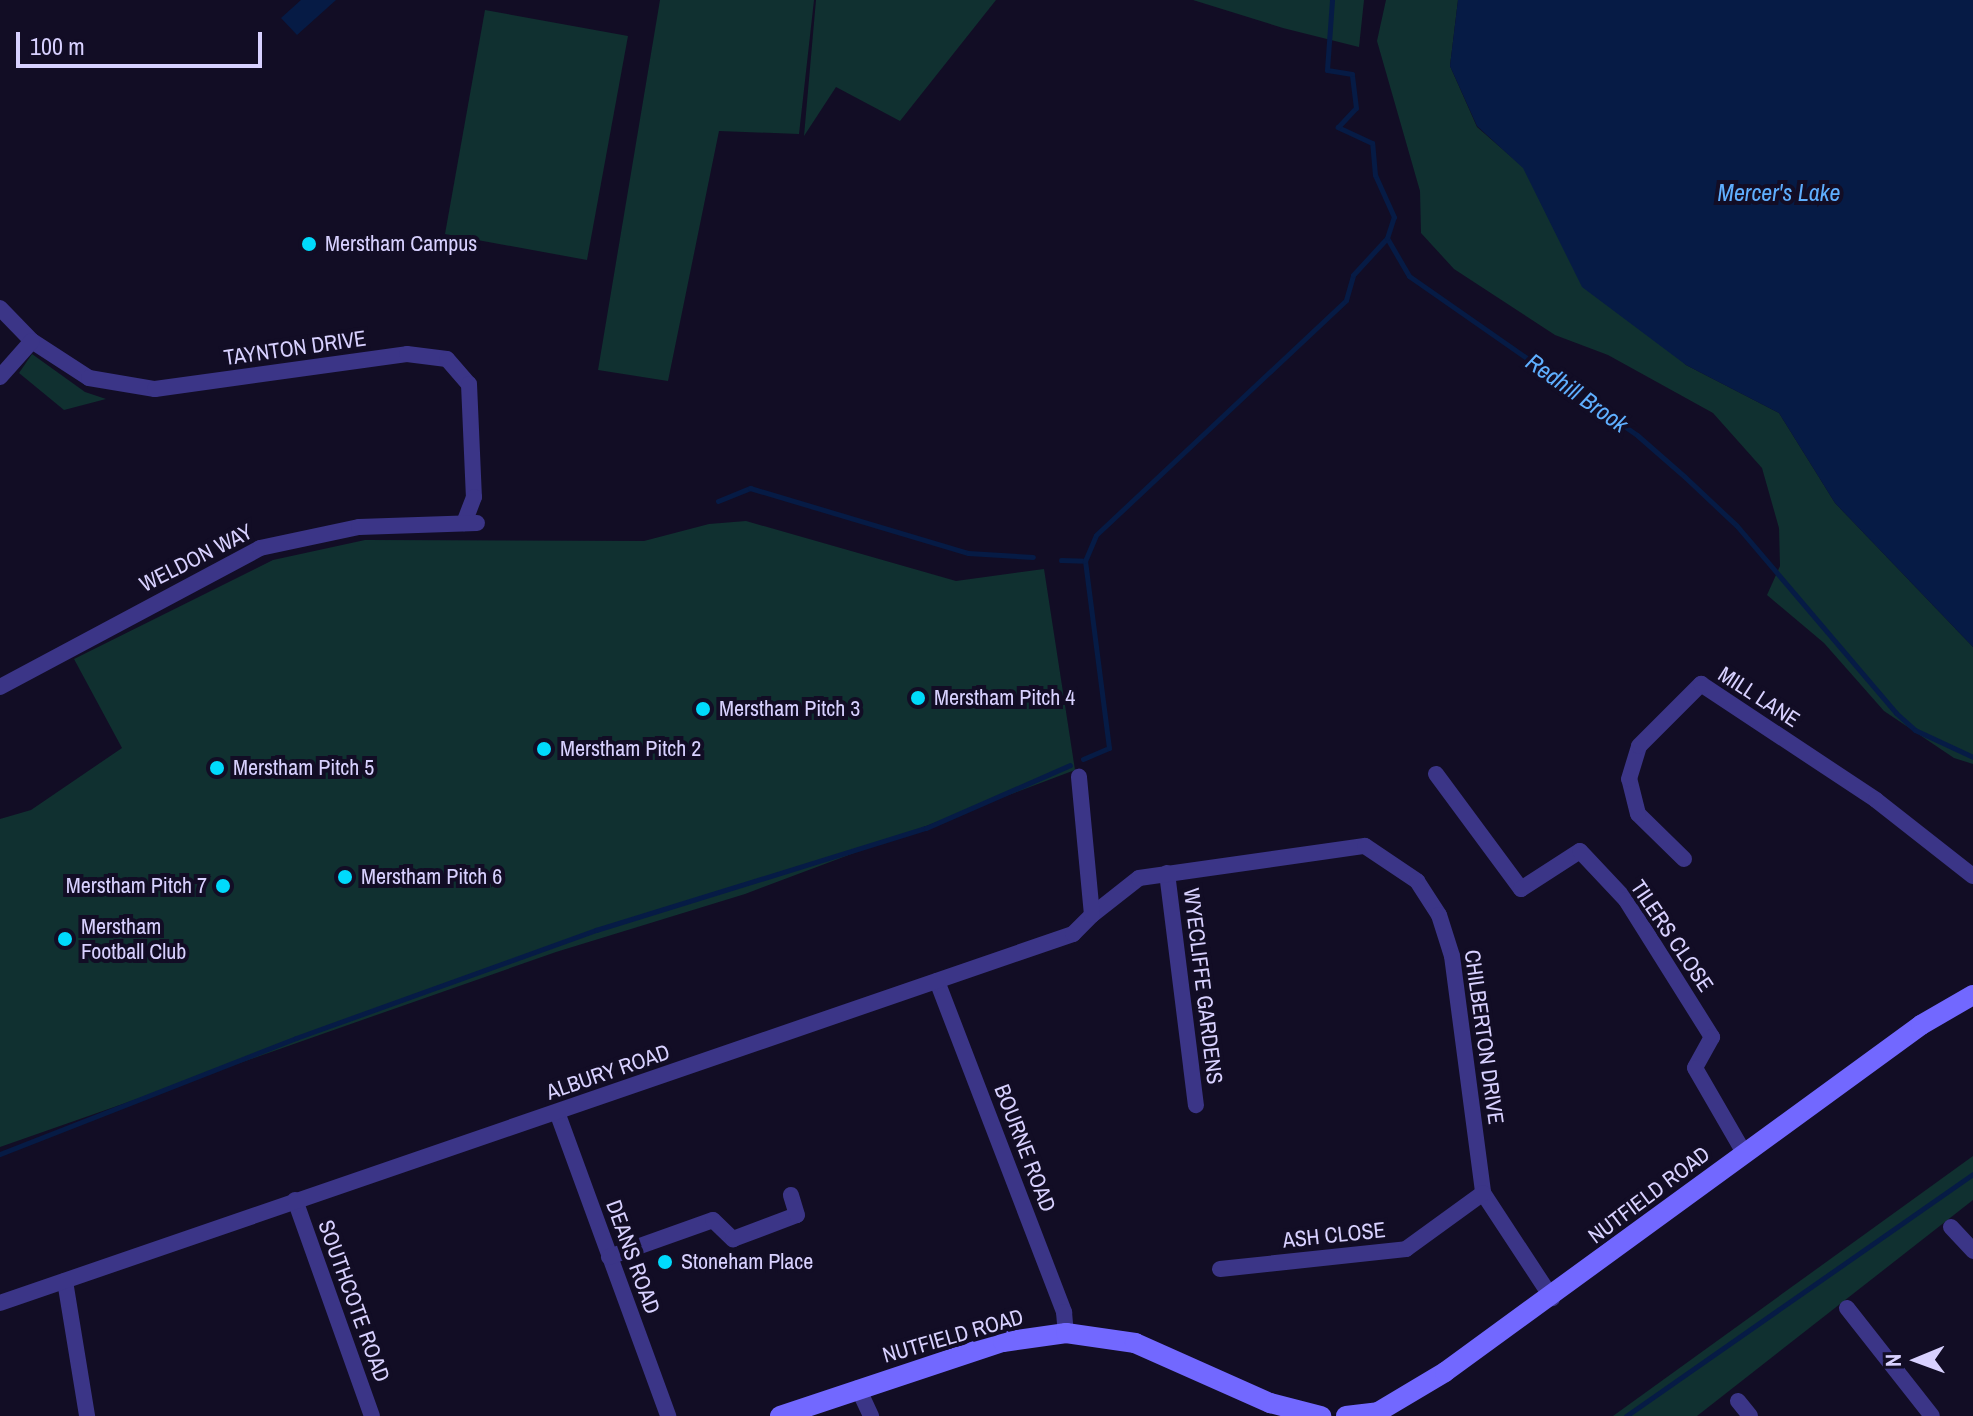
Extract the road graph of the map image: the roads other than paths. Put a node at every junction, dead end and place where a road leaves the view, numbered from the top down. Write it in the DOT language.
graph roads {
  1 [pos="0,308"];
  2 [pos="32,341"];
  3 [pos="0,377"];
  4 [pos="471,523"];
  5 [pos="0,687"];
  6 [pos="1436,774"];
  7 [pos="1079,777"];
  8 [pos="1684,859"];
  9 [pos="1167,873"];
  10 [pos="1973,876"];
  11 [pos="1092,915"];
  12 [pos="937,981"];
  13 [pos="1973,995"];
  14 [pos="1196,1105"];
  15 [pos="557,1112"];
  16 [pos="1744,1153"];
  17 [pos="1483,1193"];
  18 [pos="791,1195"];
  19 [pos="295,1200"];
  20 [pos="1951,1227"];
  21 [pos="1973,1251"];
  22 [pos="609,1257"];
  23 [pos="1220,1269"];
  24 [pos="65,1281"];
  25 [pos="1552,1298"];
  26 [pos="0,1303"];
  27 [pos="1847,1308"];
  28 [pos="1066,1333"];
  29 [pos="858,1388"];
  30 [pos="1738,1401"];
  31 [pos="1266,1409"];
  32 [pos="87,1416"];
  33 [pos="372,1416"];
  34 [pos="668,1416"];
  35 [pos="780,1416"];
  36 [pos="871,1416"];
  37 [pos="1321,1416"];
  38 [pos="1346,1416"];
  39 [pos="1750,1416"];
  40 [pos="1932,1416"];
  1 -- 2 [label="street, TAYNTON DRIVE"];
  2 -- 3 [label="street"];
  2 -- 4 [label="street, TAYNTON DRIVE"];
  4 -- 5 [label="street, WELDON WAY"];
  6 -- 16 [label="street, TILERS CLOSE"];
  7 -- 11 [label="street"];
  8 -- 10 [label="street, MILL LANE"];
  9 -- 11 [label="street, CHILBERTON DRIVE"];
  9 -- 14 [label="street, WYECLIFFE GARDENS"];
  9 -- 17 [label="street, CHILBERTON DRIVE"];
  11 -- 12 [label="street, ALBURY ROAD"];
  12 -- 15 [label="street, ALBURY ROAD"];
  12 -- 28 [label="street, BOURNE ROAD"];
  13 -- 16 [label="street, NUTFIELD ROAD"];
  15 -- 19 [label="street, ALBURY ROAD"];
  15 -- 22 [label="street, DEANS ROAD"];
  16 -- 25 [label="street, NUTFIELD ROAD"];
  17 -- 23 [label="street, ASH CLOSE"];
  17 -- 25 [label="street, CHILBERTON DRIVE"];
  18 -- 22 [label="street"];
  19 -- 24 [label="street, ALBURY ROAD"];
  19 -- 33 [label="street, SOUTHCOTE ROAD"];
  20 -- 21 [label="street"];
  22 -- 34 [label="street, DEANS ROAD"];
  24 -- 26 [label="street, ALBURY ROAD"];
  24 -- 32 [label="street"];
  25 -- 38 [label="street, NUTFIELD ROAD"];
  27 -- 40 [label="street"];
  28 -- 29 [label="street, NUTFIELD ROAD"];
  28 -- 31 [label="street, NUTFIELD ROAD"];
  29 -- 35 [label="street, NUTFIELD ROAD"];
  29 -- 36 [label="street"];
  30 -- 39 [label="street"];
  31 -- 37 [label="street, NUTFIELD ROAD"];
}
